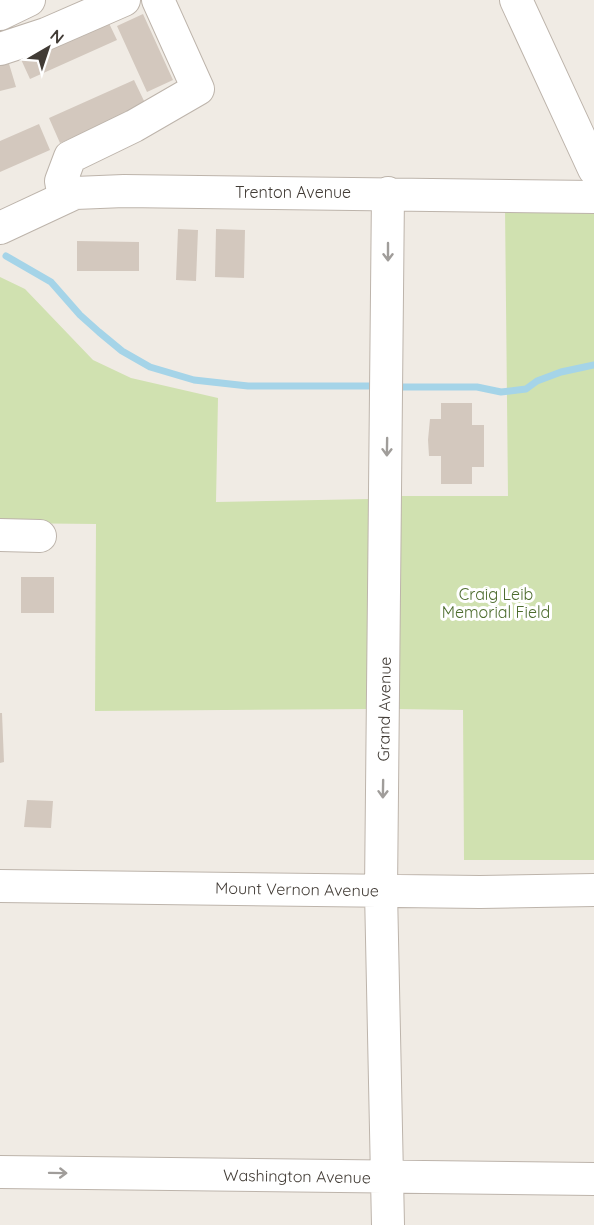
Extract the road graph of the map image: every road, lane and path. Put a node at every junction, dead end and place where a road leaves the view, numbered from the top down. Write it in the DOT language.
graph roads {
  1 [pos="29,0"];
  2 [pos="124,0"];
  3 [pos="158,0"];
  4 [pos="516,0"];
  5 [pos="0,14"];
  6 [pos="0,49"];
  7 [pos="594,169"];
  8 [pos="388,193"];
  9 [pos="594,196"];
  10 [pos="64,198"];
  11 [pos="0,228"];
  12 [pos="0,535"];
  13 [pos="40,536"];
  14 [pos="0,885"];
  15 [pos="594,890"];
  16 [pos="381,891"];
  17 [pos="0,1172"];
  18 [pos="387,1177"];
  19 [pos="594,1179"];
  20 [pos="388,1225"];
  1 -- 5 [label="street"];
  2 -- 6 [label="street"];
  3 -- 10 [label="street"];
  4 -- 7 [label="street"];
  8 -- 9 [label="street, Trenton Avenue"];
  8 -- 10 [label="street, Trenton Avenue"];
  8 -- 16 [label="street, Grand Avenue, one-way"];
  10 -- 11 [label="street, Trenton Avenue"];
  12 -- 13 [label="street"];
  14 -- 16 [label="street, Mount Vernon Avenue"];
  15 -- 16 [label="street, Mount Vernon Avenue"];
  16 -- 18 [label="street, Grand Avenue"];
  17 -- 18 [label="street, Washington Avenue, one-way"];
  18 -- 19 [label="street, Washington Avenue"];
  18 -- 20 [label="street, Grand Avenue"];
}
